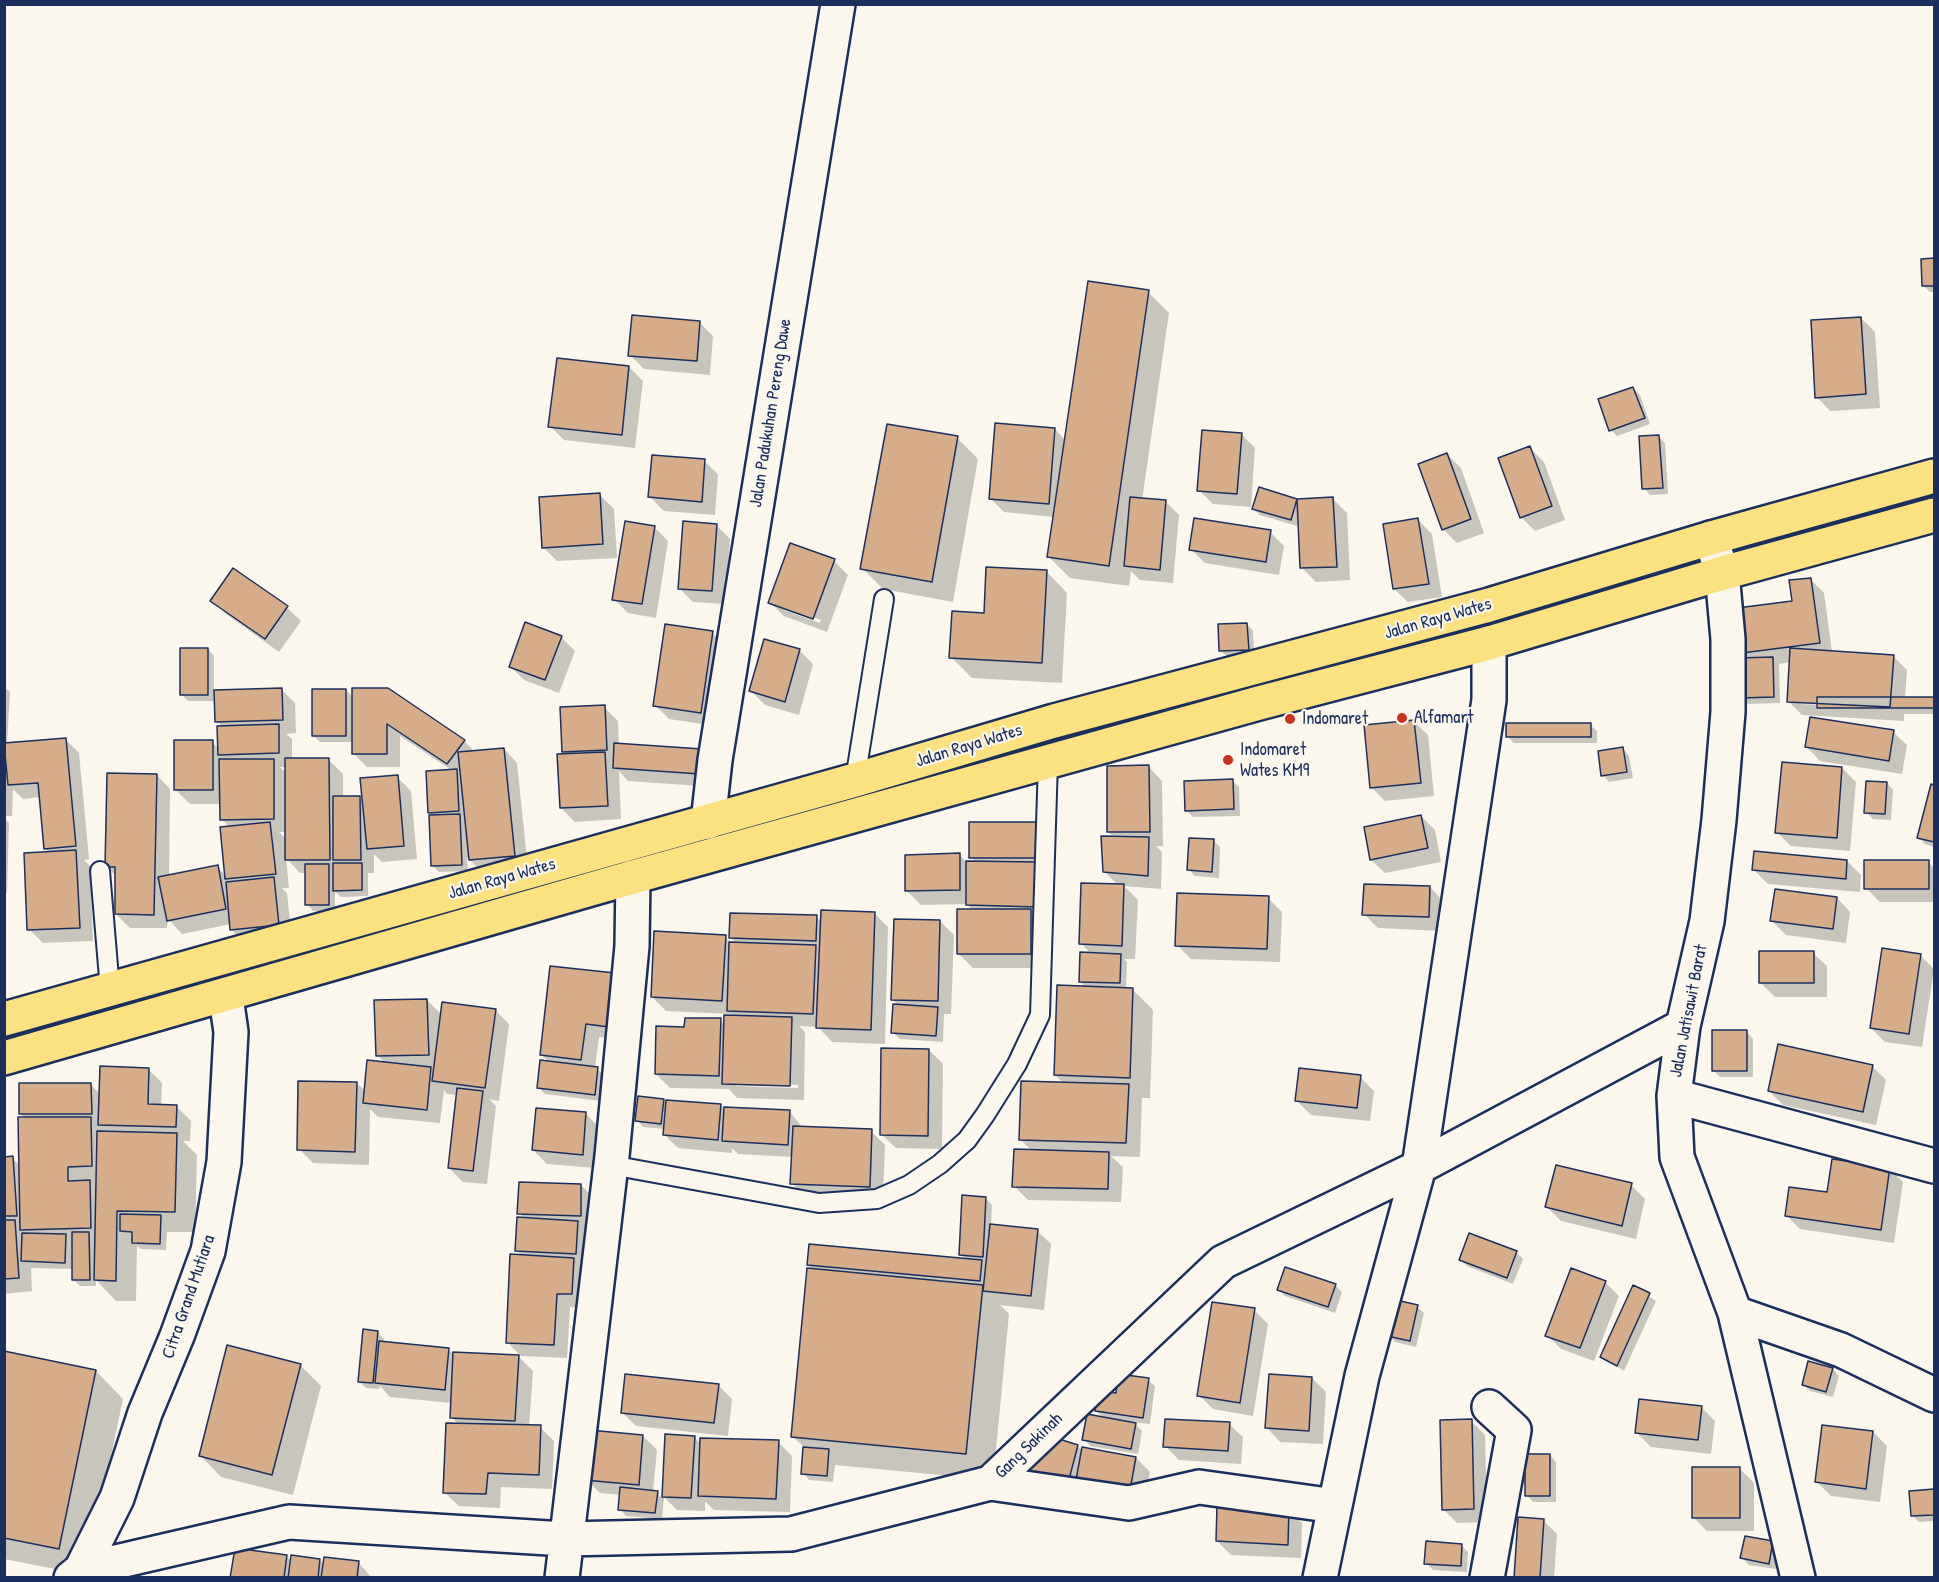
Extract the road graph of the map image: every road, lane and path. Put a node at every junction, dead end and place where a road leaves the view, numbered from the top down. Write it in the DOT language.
graph roads {
  1 [pos="838,4"];
  2 [pos="1935,476"];
  3 [pos="1935,515"];
  4 [pos="1711,538"];
  5 [pos="1722,573"];
  6 [pos="884,599"];
  7 [pos="1489,643"];
  8 [pos="1048,761"];
  9 [pos="855,780"];
  10 [pos="708,822"];
  11 [pos="100,871"];
  12 [pos="633,877"];
  13 [pos="110,990"];
  14 [pos="226,997"];
  15 [pos="4,1019"];
  16 [pos="1683,1026"];
  17 [pos="4,1058"];
  18 [pos="1674,1096"];
  19 [pos="611,1165"];
  20 [pos="1935,1166"];
  21 [pos="1419,1167"];
  22 [pos="1735,1314"];
  23 [pos="1935,1395"];
  24 [pos="1489,1407"];
  25 [pos="990,1483"];
  26 [pos="1335,1506"];
  27 [pos="566,1539"];
  28 [pos="76,1574"];
  29 [pos="562,1578"];
  30 [pos="1320,1578"];
  31 [pos="1487,1578"];
  32 [pos="1798,1578"];
  1 -- 10 [label="street, Jalan Padukuhan Pereng Dawe"];
  2 -- 4 [label="highway, Jalan Raya Wates"];
  3 -- 5 [label="highway, Jalan Raya Wates"];
  4 -- 5 [label="street, Jalan Jatisawit Barat"];
  4 -- 9 [label="highway, Jalan Raya Wates"];
  5 -- 7 [label="highway, Jalan Raya Wates"];
  5 -- 16 [label="street, Jalan Jatisawit Barat"];
  6 -- 9 [label="lane"];
  7 -- 8 [label="highway, Jalan Raya Wates"];
  7 -- 21 [label="street"];
  8 -- 12 [label="highway, Jalan Raya Wates"];
  8 -- 19 [label="lane"];
  9 -- 10 [label="highway, Jalan Raya Wates"];
  10 -- 13 [label="highway, Jalan Raya Wates"];
  11 -- 13 [label="lane"];
  12 -- 14 [label="highway, Jalan Raya Wates"];
  12 -- 19 [label="street"];
  13 -- 15 [label="highway, Jalan Raya Wates"];
  14 -- 17 [label="highway, Jalan Raya Wates"];
  14 -- 28 [label="street, Citra Grand Mutiara"];
  16 -- 18 [label="street, Jalan Jatisawit Barat"];
  16 -- 21 [label="street, Gang Sakinah"];
  18 -- 20 [label="street"];
  18 -- 22 [label="street, Jalan Jatisawit Barat"];
  19 -- 27 [label="street"];
  21 -- 25 [label="street, Gang Sakinah"];
  21 -- 26 [label="street"];
  22 -- 23 [label="street"];
  22 -- 32 [label="street, Jalan Jatisawit Barat"];
  24 -- 31 [label="street"];
  25 -- 26 [label="street"];
  25 -- 27 [label="street, Gang Sakinah"];
  26 -- 30 [label="street"];
  27 -- 28 [label="street, Gang Sakinah"];
  27 -- 29 [label="street"];
}
